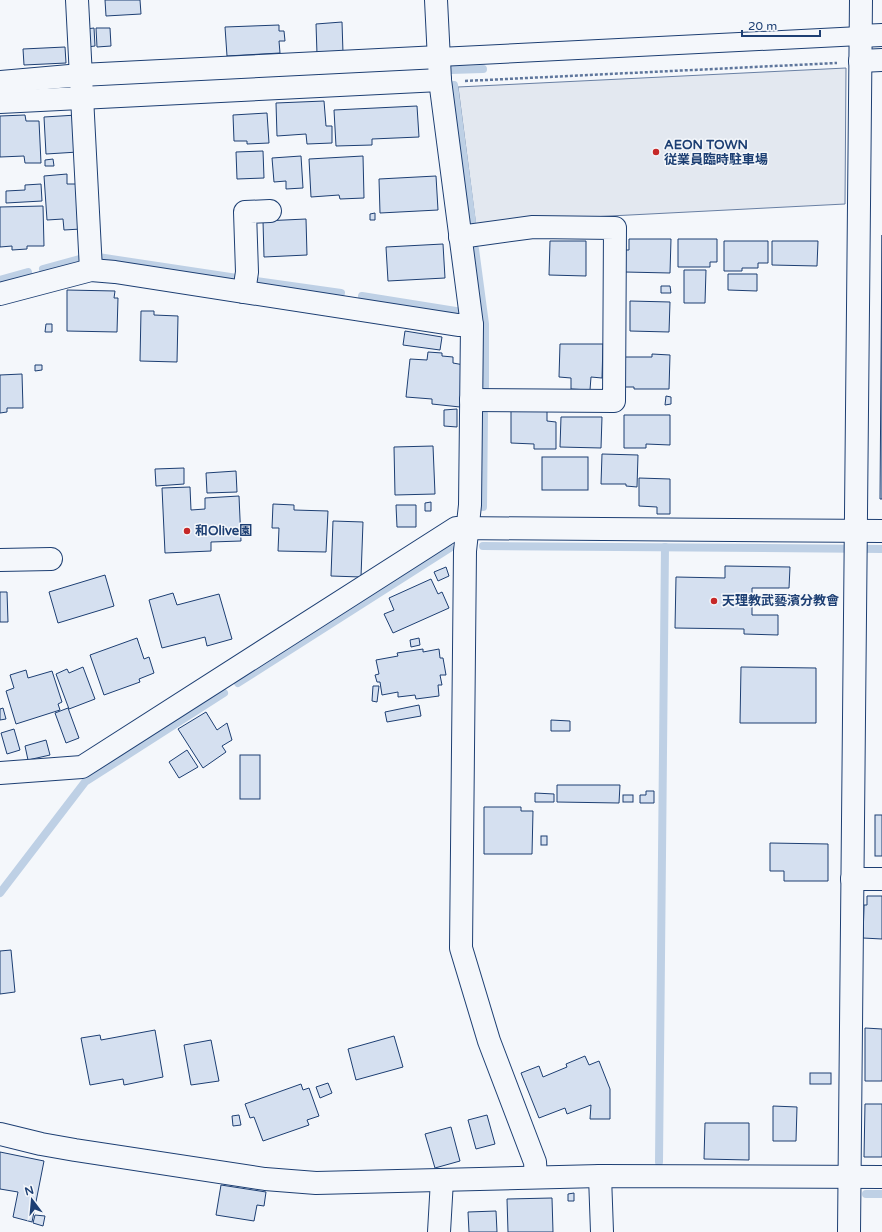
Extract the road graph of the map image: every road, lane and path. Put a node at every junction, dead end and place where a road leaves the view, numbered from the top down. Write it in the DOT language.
graph roads {
  1 [pos="77,0"];
  2 [pos="436,0"];
  3 [pos="861,0"];
  4 [pos="882,35"];
  5 [pos="860,36"];
  6 [pos="439,57"];
  7 [pos="882,60"];
  8 [pos="860,61"];
  9 [pos="81,75"];
  10 [pos="440,81"];
  11 [pos="0,82"];
  12 [pos="82,98"];
  13 [pos="0,102"];
  14 [pos="270,210"];
  15 [pos="460,237"];
  16 [pos="91,270"];
  17 [pos="244,292"];
  18 [pos="0,294"];
  19 [pos="472,325"];
  20 [pos="471,400"];
  21 [pos="467,528"];
  22 [pos="882,531"];
  23 [pos="856,543"];
  24 [pos="51,559"];
  25 [pos="0,560"];
  26 [pos="0,773"];
  27 [pos="852,879"];
  28 [pos="882,879"];
  29 [pos="0,1134"];
  30 [pos="600,1176"];
  31 [pos="850,1177"];
  32 [pos="882,1177"];
  33 [pos="536,1178"];
  34 [pos="442,1180"];
  35 [pos="439,1232"];
  36 [pos="602,1232"];
  37 [pos="849,1232"];
  1 -- 9 [label="street"];
  2 -- 6 [label="street"];
  3 -- 5 [label="street"];
  4 -- 5 [label="street"];
  5 -- 6 [label="street"];
  5 -- 8 [label="street"];
  6 -- 9 [label="street"];
  6 -- 10 [label="street"];
  7 -- 8 [label="street"];
  8 -- 10 [label="path"];
  8 -- 23 [label="street"];
  9 -- 11 [label="street"];
  9 -- 12 [label="street"];
  10 -- 12 [label="street"];
  10 -- 15 [label="street"];
  12 -- 13 [label="street"];
  12 -- 16 [label="street"];
  14 -- 17 [label="street"];
  15 -- 19 [label="street"];
  15 -- 20 [label="street"];
  16 -- 17 [label="street"];
  16 -- 18 [label="street"];
  17 -- 19 [label="street"];
  19 -- 20 [label="street"];
  20 -- 21 [label="street"];
  21 -- 23 [label="street"];
  21 -- 26 [label="street"];
  21 -- 33 [label="street"];
  22 -- 23 [label="street"];
  23 -- 27 [label="street"];
  24 -- 25 [label="street"];
  27 -- 28 [label="street"];
  27 -- 31 [label="street"];
  29 -- 34 [label="street"];
  30 -- 31 [label="street"];
  30 -- 33 [label="street"];
  30 -- 36 [label="street"];
  31 -- 32 [label="street"];
  31 -- 37 [label="street"];
  33 -- 34 [label="street"];
  34 -- 35 [label="street"];
}
